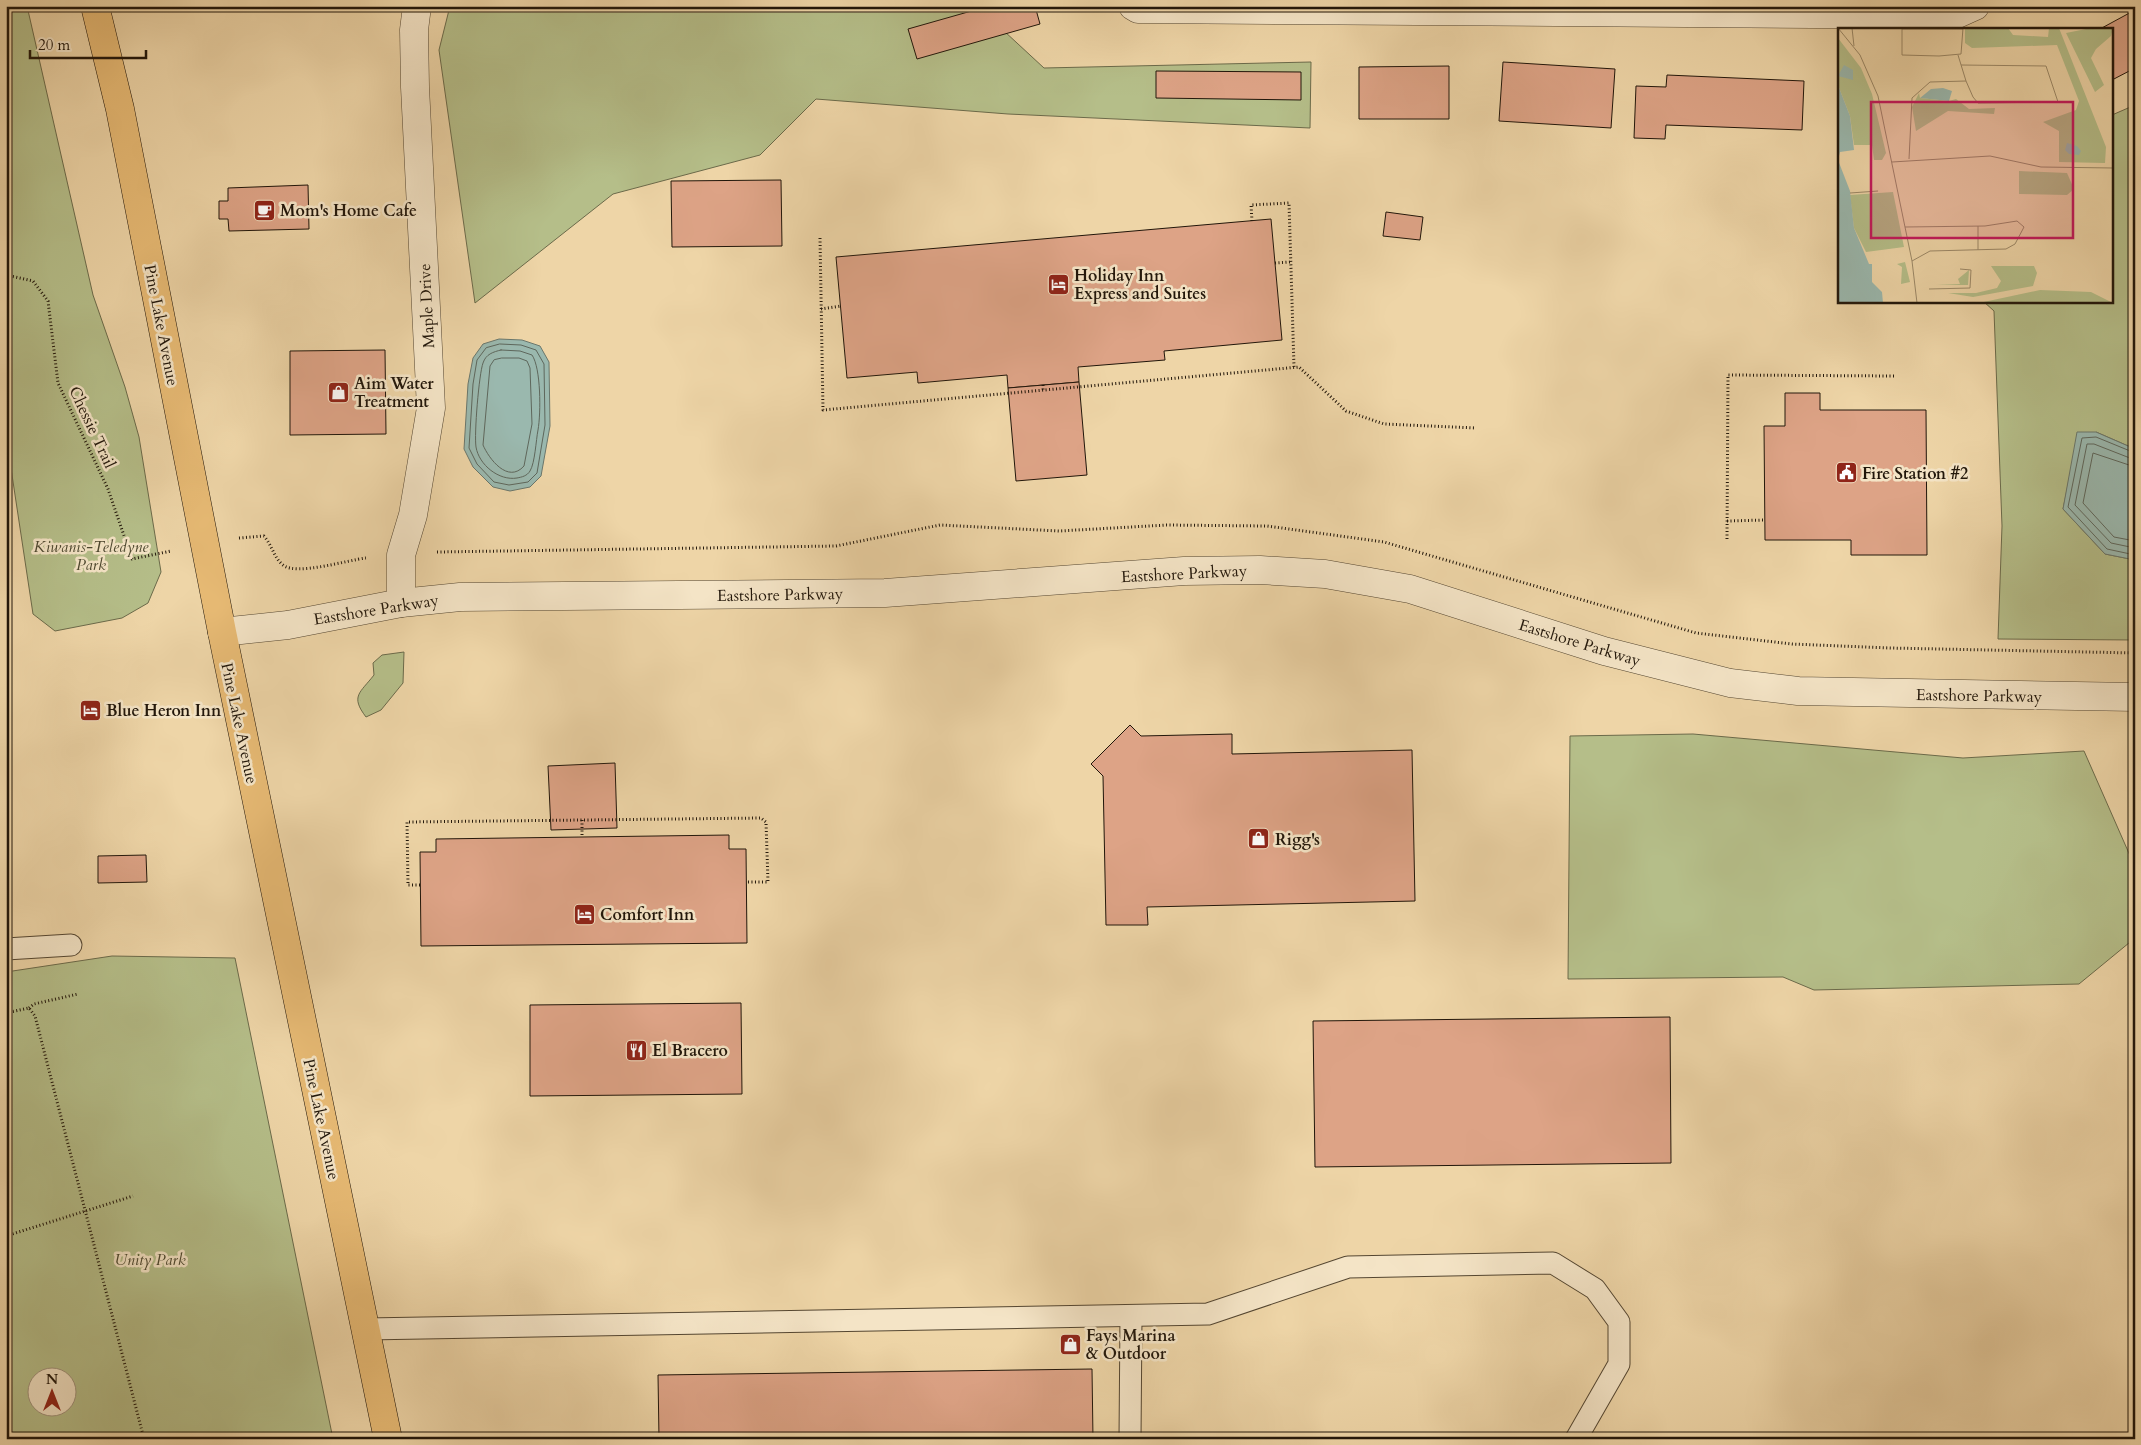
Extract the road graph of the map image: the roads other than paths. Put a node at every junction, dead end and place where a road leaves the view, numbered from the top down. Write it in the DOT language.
graph roads {
  1 [pos="95,6"];
  2 [pos="417,6"];
  3 [pos="1133,6"];
  4 [pos="1975,6"];
  5 [pos="401,603"];
  6 [pos="222,632"];
  7 [pos="2135,696"];
  8 [pos="71,945"];
  9 [pos="6,949"];
  10 [pos="1131,1316"];
  11 [pos="366,1329"];
  12 [pos="388,1439"];
  13 [pos="1130,1439"];
  14 [pos="1576,1439"];
  1 -- 6 [label="main road, Pine Lake Avenue"];
  2 -- 5 [label="street, Maple Drive"];
  3 -- 4 [label="street"];
  5 -- 6 [label="street, Eastshore Parkway"];
  5 -- 7 [label="street, Eastshore Parkway"];
  6 -- 11 [label="main road, Pine Lake Avenue"];
  8 -- 9 [label="lane"];
  10 -- 11 [label="lane"];
  10 -- 13 [label="lane"];
  10 -- 14 [label="lane"];
  11 -- 12 [label="main road, Pine Lake Avenue"];
}
